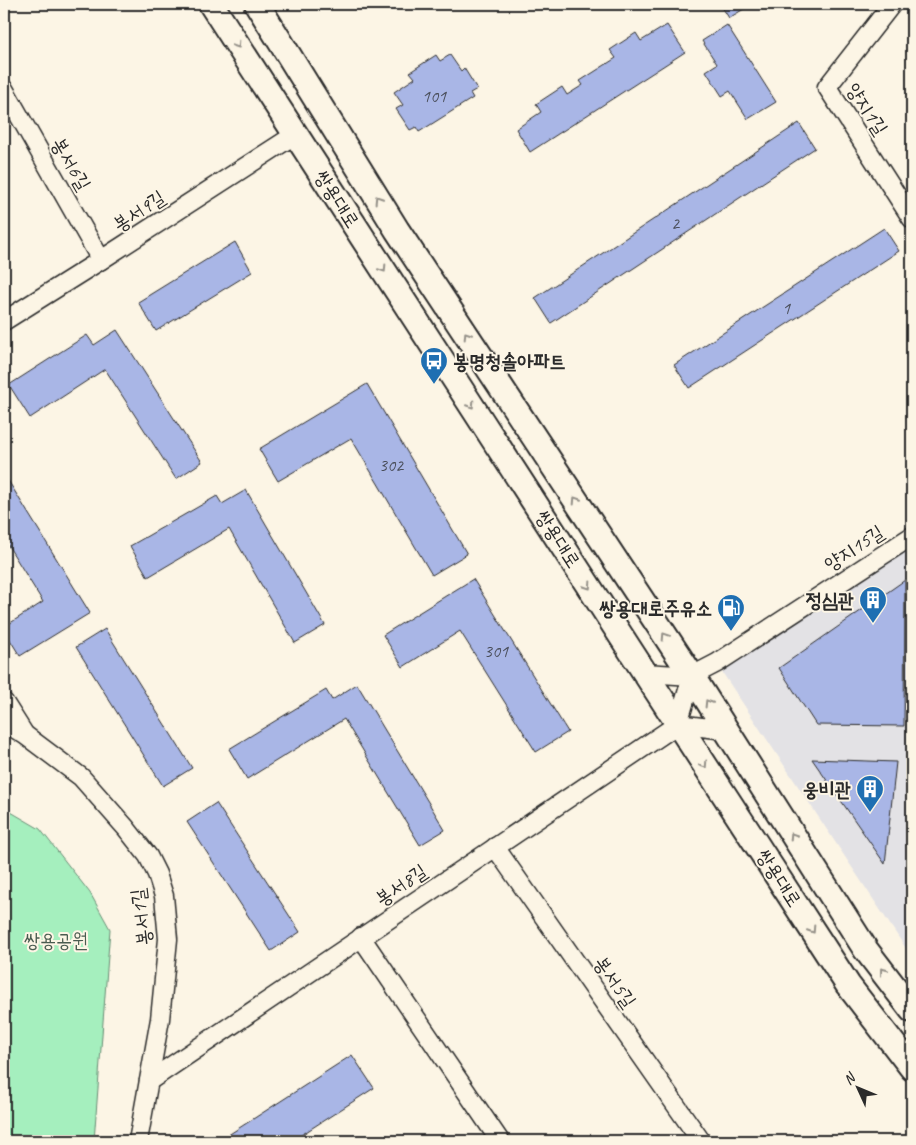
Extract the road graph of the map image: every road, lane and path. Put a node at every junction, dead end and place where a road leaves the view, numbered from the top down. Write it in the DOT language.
graph roads {
  1 [pos="211,4"];
  2 [pos="257,4"];
  3 [pos="892,4"];
  4 [pos="4,89"];
  5 [pos="296,134"];
  6 [pos="912,219"];
  7 [pos="101,260"];
  8 [pos="4,321"];
  9 [pos="912,536"];
  10 [pos="645,673"];
  11 [pos="692,676"];
  12 [pos="4,702"];
  13 [pos="4,722"];
  14 [pos="678,724"];
  15 [pos="725,730"];
  16 [pos="25,734"];
  17 [pos="495,847"];
  18 [pos="361,937"];
  19 [pos="912,1010"];
  20 [pos="912,1068"];
  21 [pos="149,1082"];
  22 [pos="138,1141"];
  23 [pos="500,1141"];
  24 [pos="701,1141"];
  1 -- 5 [label="main road, 쌍용대로, one-way"];
  11 -- 2 [label="main road, 쌍용대로, one-way"];
  3 -- 6 [label="street, 양지1길"];
  4 -- 7 [label="street, 봉서6길"];
  5 -- 7 [label="street, 봉서9길"];
  5 -- 10 [label="main road, 쌍용대로, one-way"];
  7 -- 8 [label="street, 봉서9길"];
  9 -- 11 [label="street, 양지15길"];
  10 -- 11 [label="street"];
  10 -- 14 [label="main road, 쌍용대로"];
  11 -- 14 [label="street"];
  15 -- 11 [label="main road, 쌍용대로, one-way"];
  12 -- 16 [label="street"];
  13 -- 16 [label="street, 봉서1길"];
  14 -- 15 [label="street"];
  14 -- 17 [label="street, 봉서8길"];
  14 -- 20 [label="main road, 쌍용대로, one-way"];
  19 -- 15 [label="main road, 쌍용대로, one-way"];
  16 -- 21 [label="street, 봉서1길"];
  17 -- 18 [label="street, 봉서8길"];
  17 -- 24 [label="street, 봉서5길"];
  18 -- 21 [label="street, 봉서8길"];
  18 -- 23 [label="street"];
  21 -- 22 [label="street, 봉서1길"];
}
